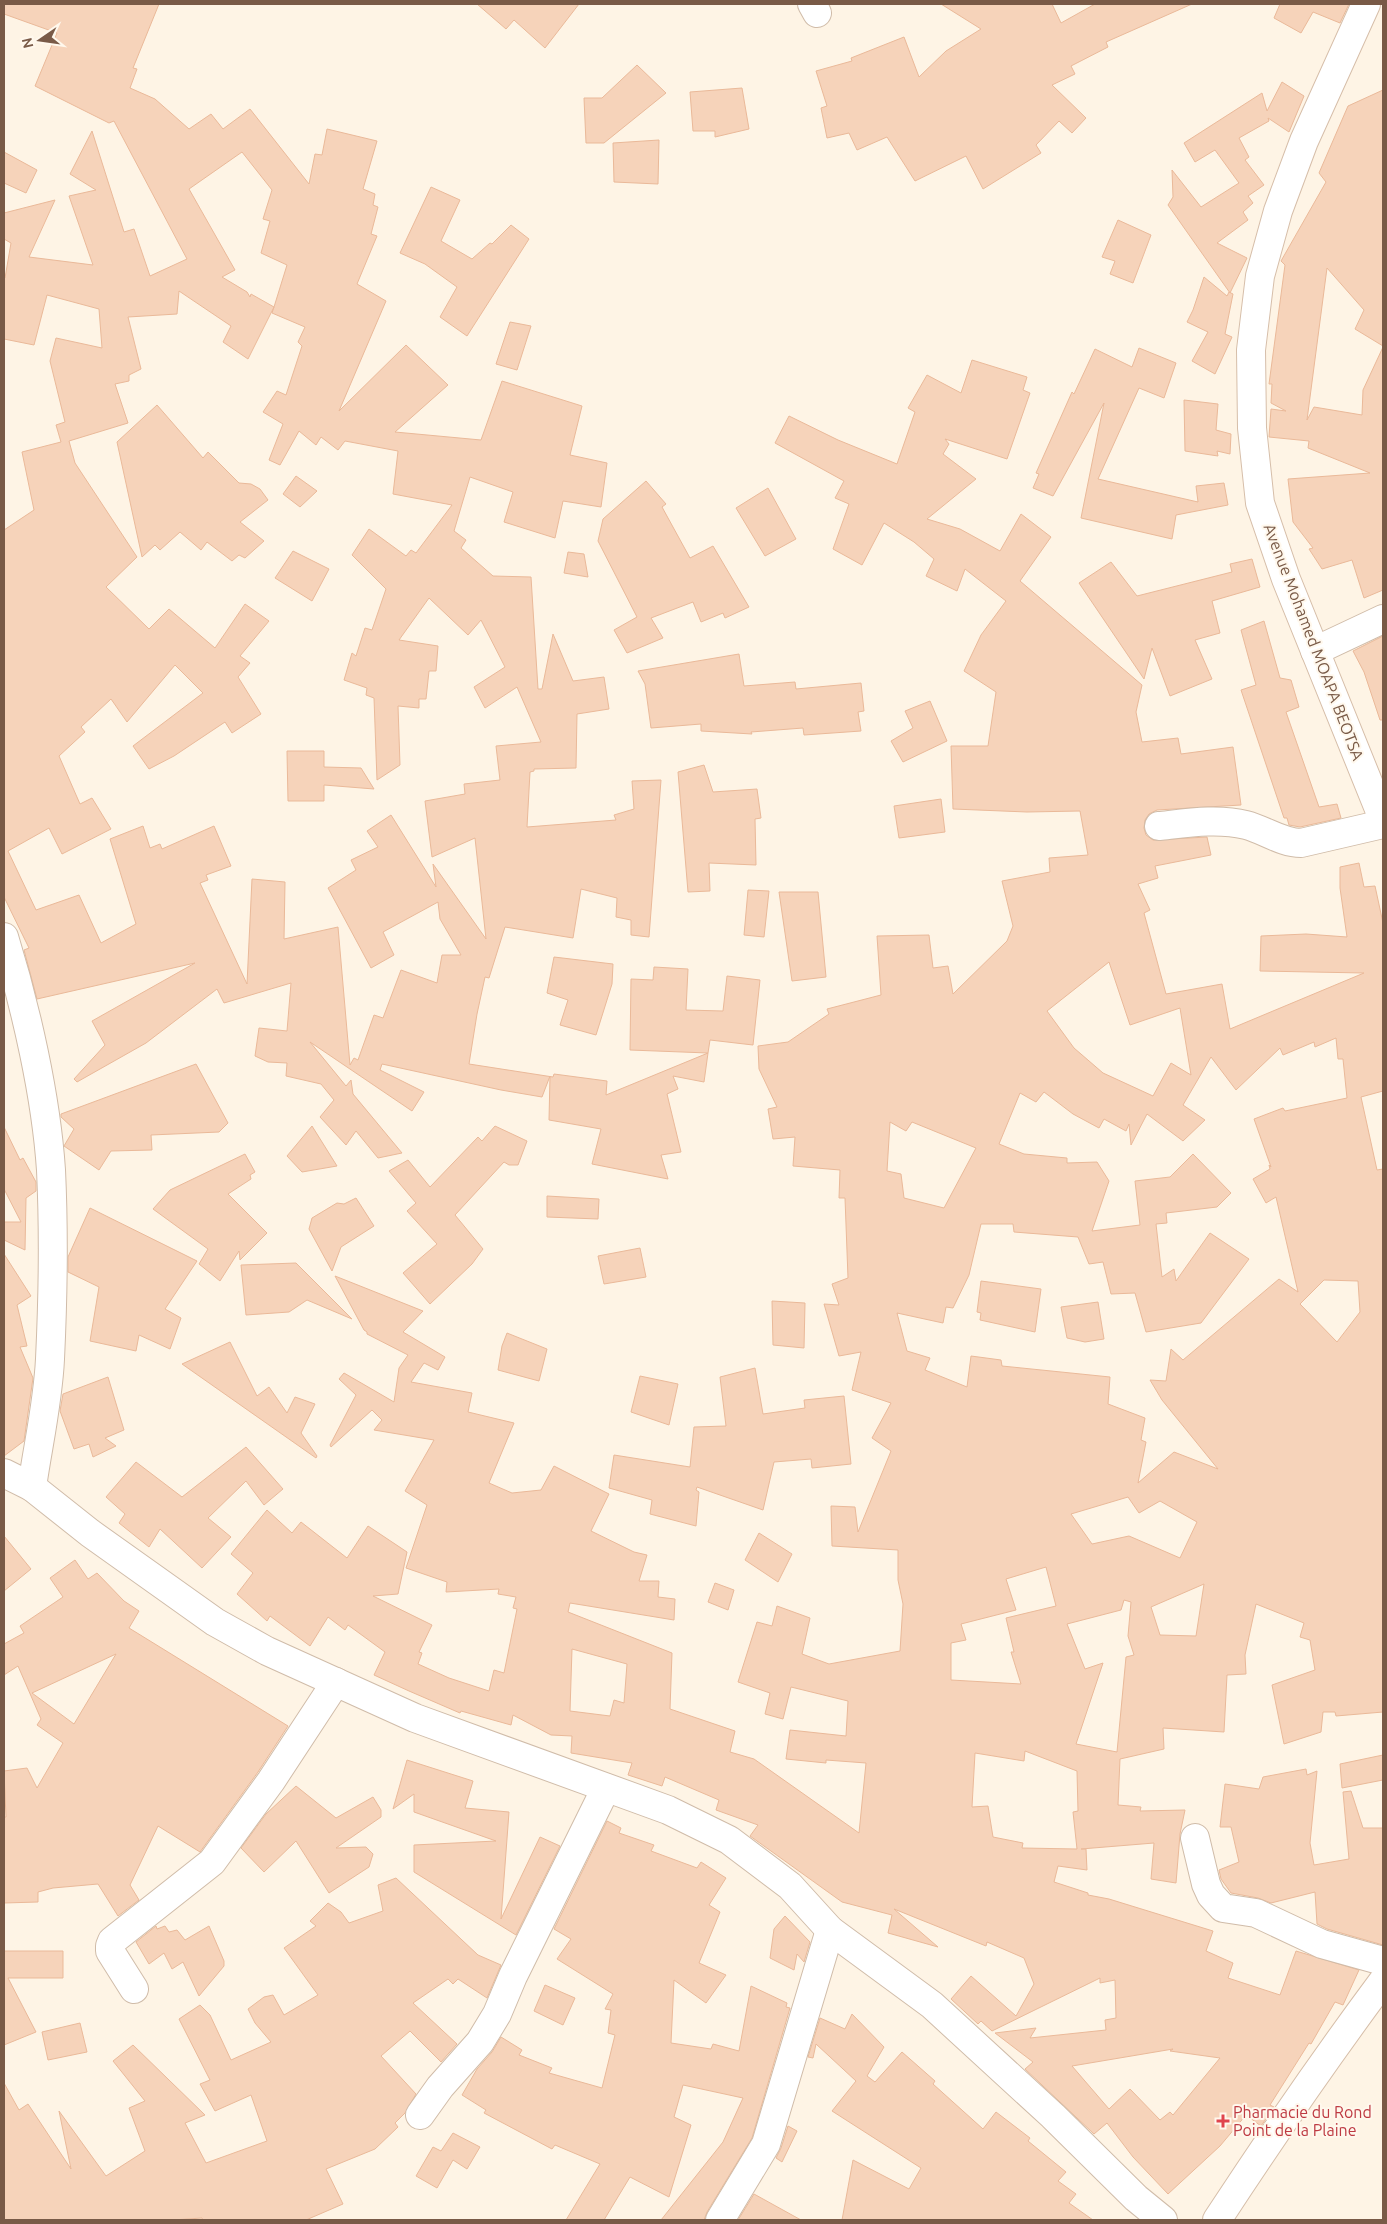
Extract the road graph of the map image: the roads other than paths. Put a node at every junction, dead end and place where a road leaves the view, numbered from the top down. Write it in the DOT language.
graph roads {
  1 [pos="1366,4"];
  2 [pos="1383,619"];
  3 [pos="1315,651"];
  4 [pos="1383,819"];
  5 [pos="1383,824"];
  6 [pos="1159,826"];
  7 [pos="4,937"];
  8 [pos="4,1473"];
  9 [pos="32,1487"];
  10 [pos="336,1682"];
  11 [pos="606,1788"];
  12 [pos="1195,1838"];
  13 [pos="830,1930"];
  14 [pos="1383,1961"];
  15 [pos="1383,1981"];
  16 [pos="134,1989"];
  17 [pos="420,2116"];
  18 [pos="720,2220"];
  19 [pos="1163,2220"];
  20 [pos="1217,2220"];
  1 -- 3 [label="street, Avenue Mohamed MOAPA BEOTSA"];
  2 -- 3 [label="street"];
  3 -- 4 [label="street, Avenue Mohamed MOAPA BEOTSA"];
  5 -- 6 [label="street"];
  7 -- 9 [label="street"];
  8 -- 9 [label="street"];
  9 -- 10 [label="street"];
  10 -- 11 [label="street"];
  10 -- 16 [label="street"];
  11 -- 13 [label="street"];
  11 -- 17 [label="street"];
  12 -- 14 [label="street"];
  13 -- 18 [label="street"];
  13 -- 19 [label="street"];
  15 -- 20 [label="street"];
}
